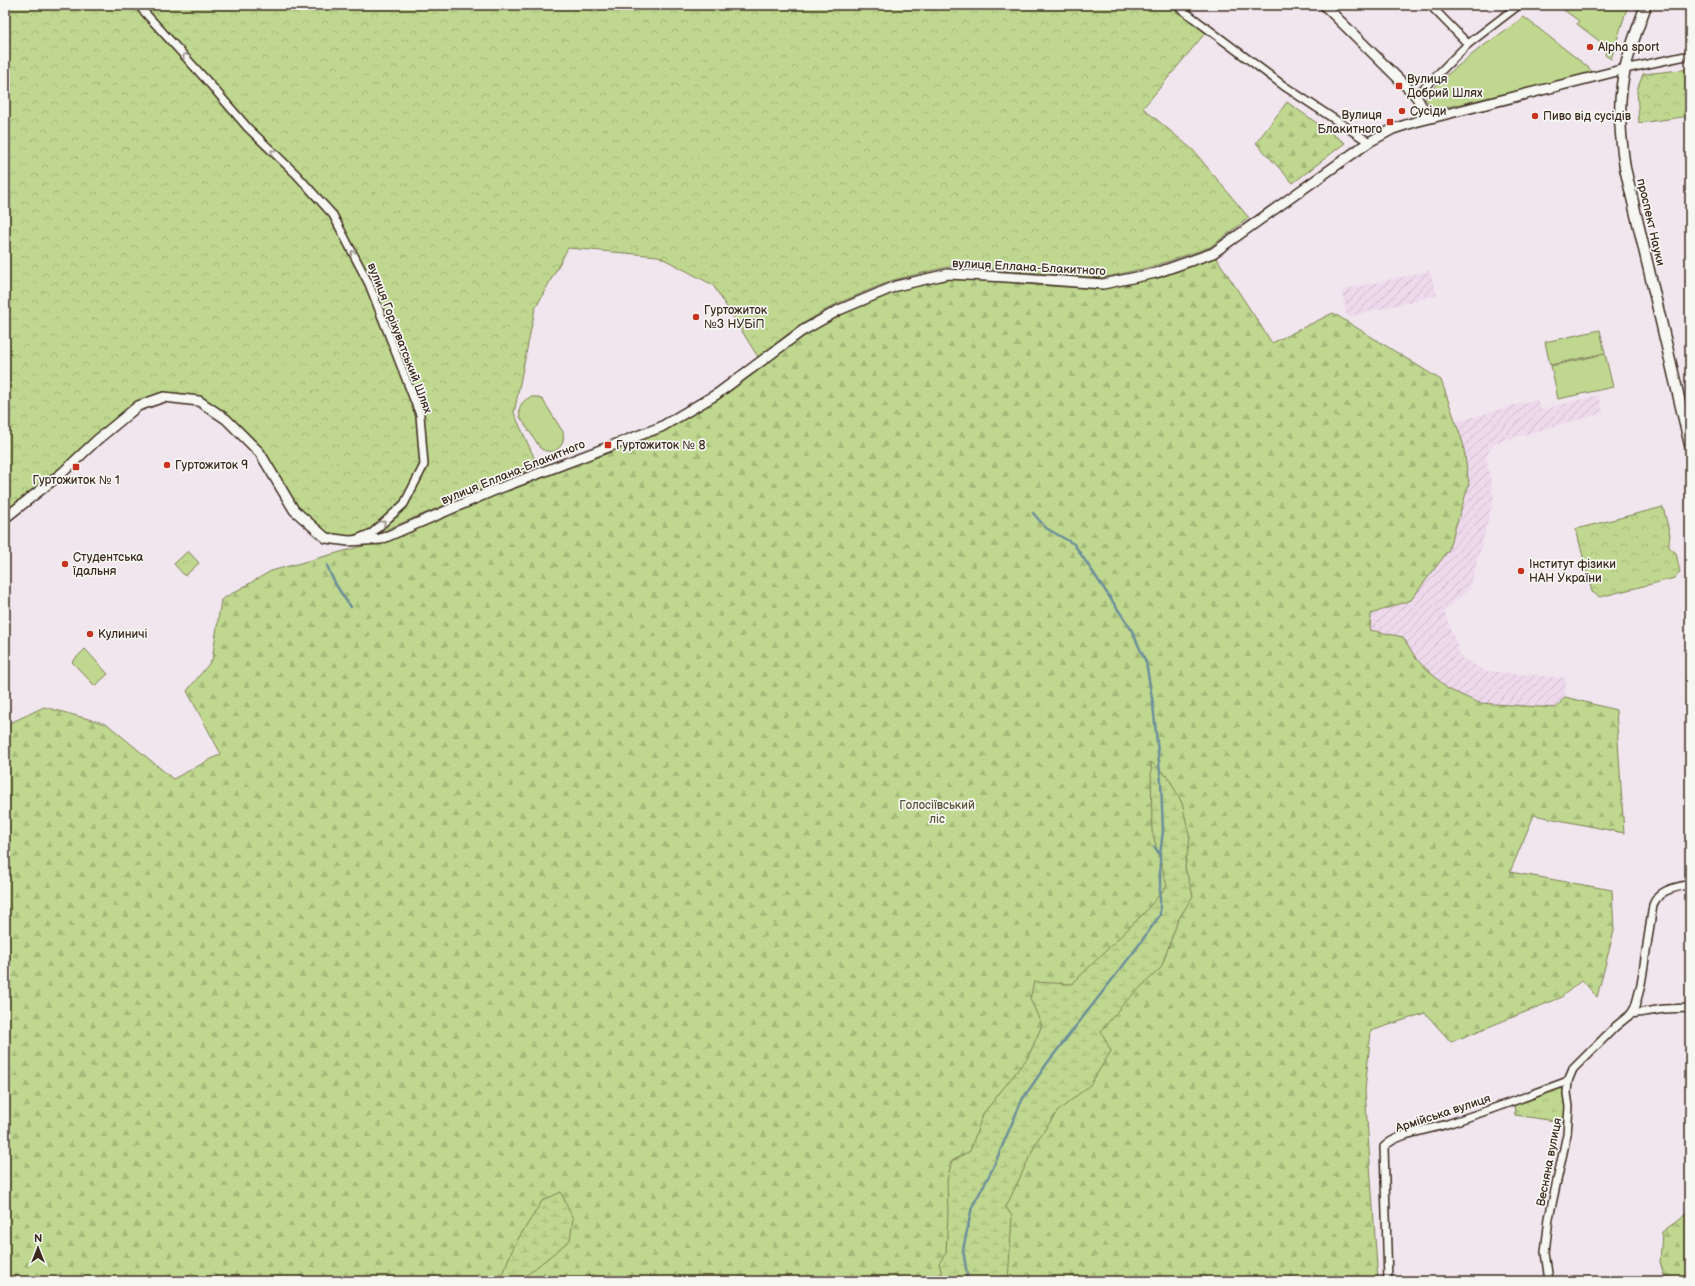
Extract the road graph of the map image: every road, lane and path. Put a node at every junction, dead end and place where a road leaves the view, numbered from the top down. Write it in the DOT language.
graph roads {
  1 [pos="138,5"];
  2 [pos="1176,5"];
  3 [pos="1324,5"];
  4 [pos="1430,5"];
  5 [pos="1519,5"];
  6 [pos="1646,5"];
  7 [pos="1468,44"];
  8 [pos="1690,55"];
  9 [pos="1625,69"];
  10 [pos="1416,96"];
  11 [pos="1428,118"];
  12 [pos="1369,142"];
  13 [pos="1690,445"];
  14 [pos="5,518"];
  15 [pos="349,541"];
  16 [pos="1690,884"];
  17 [pos="1690,1008"];
  18 [pos="1631,1014"];
  19 [pos="1568,1081"];
  20 [pos="1388,1281"];
  21 [pos="1549,1281"];
  15 -- 1 [label="street, вулиця Горіхуватський Шлях, one-way"];
  2 -- 12 [label="street"];
  3 -- 10 [label="street"];
  4 -- 7 [label="street"];
  5 -- 7 [label="street"];
  6 -- 9 [label="main road, проспект Науки"];
  7 -- 10 [label="street"];
  8 -- 9 [label="street"];
  9 -- 11 [label="street, вулиця Еллана-Блакитного"];
  9 -- 13 [label="main road, проспект Науки"];
  10 -- 11 [label="street"];
  11 -- 12 [label="street, вулиця Еллана-Блакитного"];
  12 -- 15 [label="street, вулиця Еллана-Блакитного"];
  14 -- 15 [label="street, вулиця Горіхуватський Шлях"];
  16 -- 18 [label="street"];
  17 -- 18 [label="street"];
  18 -- 19 [label="street"];
  19 -- 20 [label="street, Армійська вулиця"];
  19 -- 21 [label="street, Весняна вулиця"];
}
